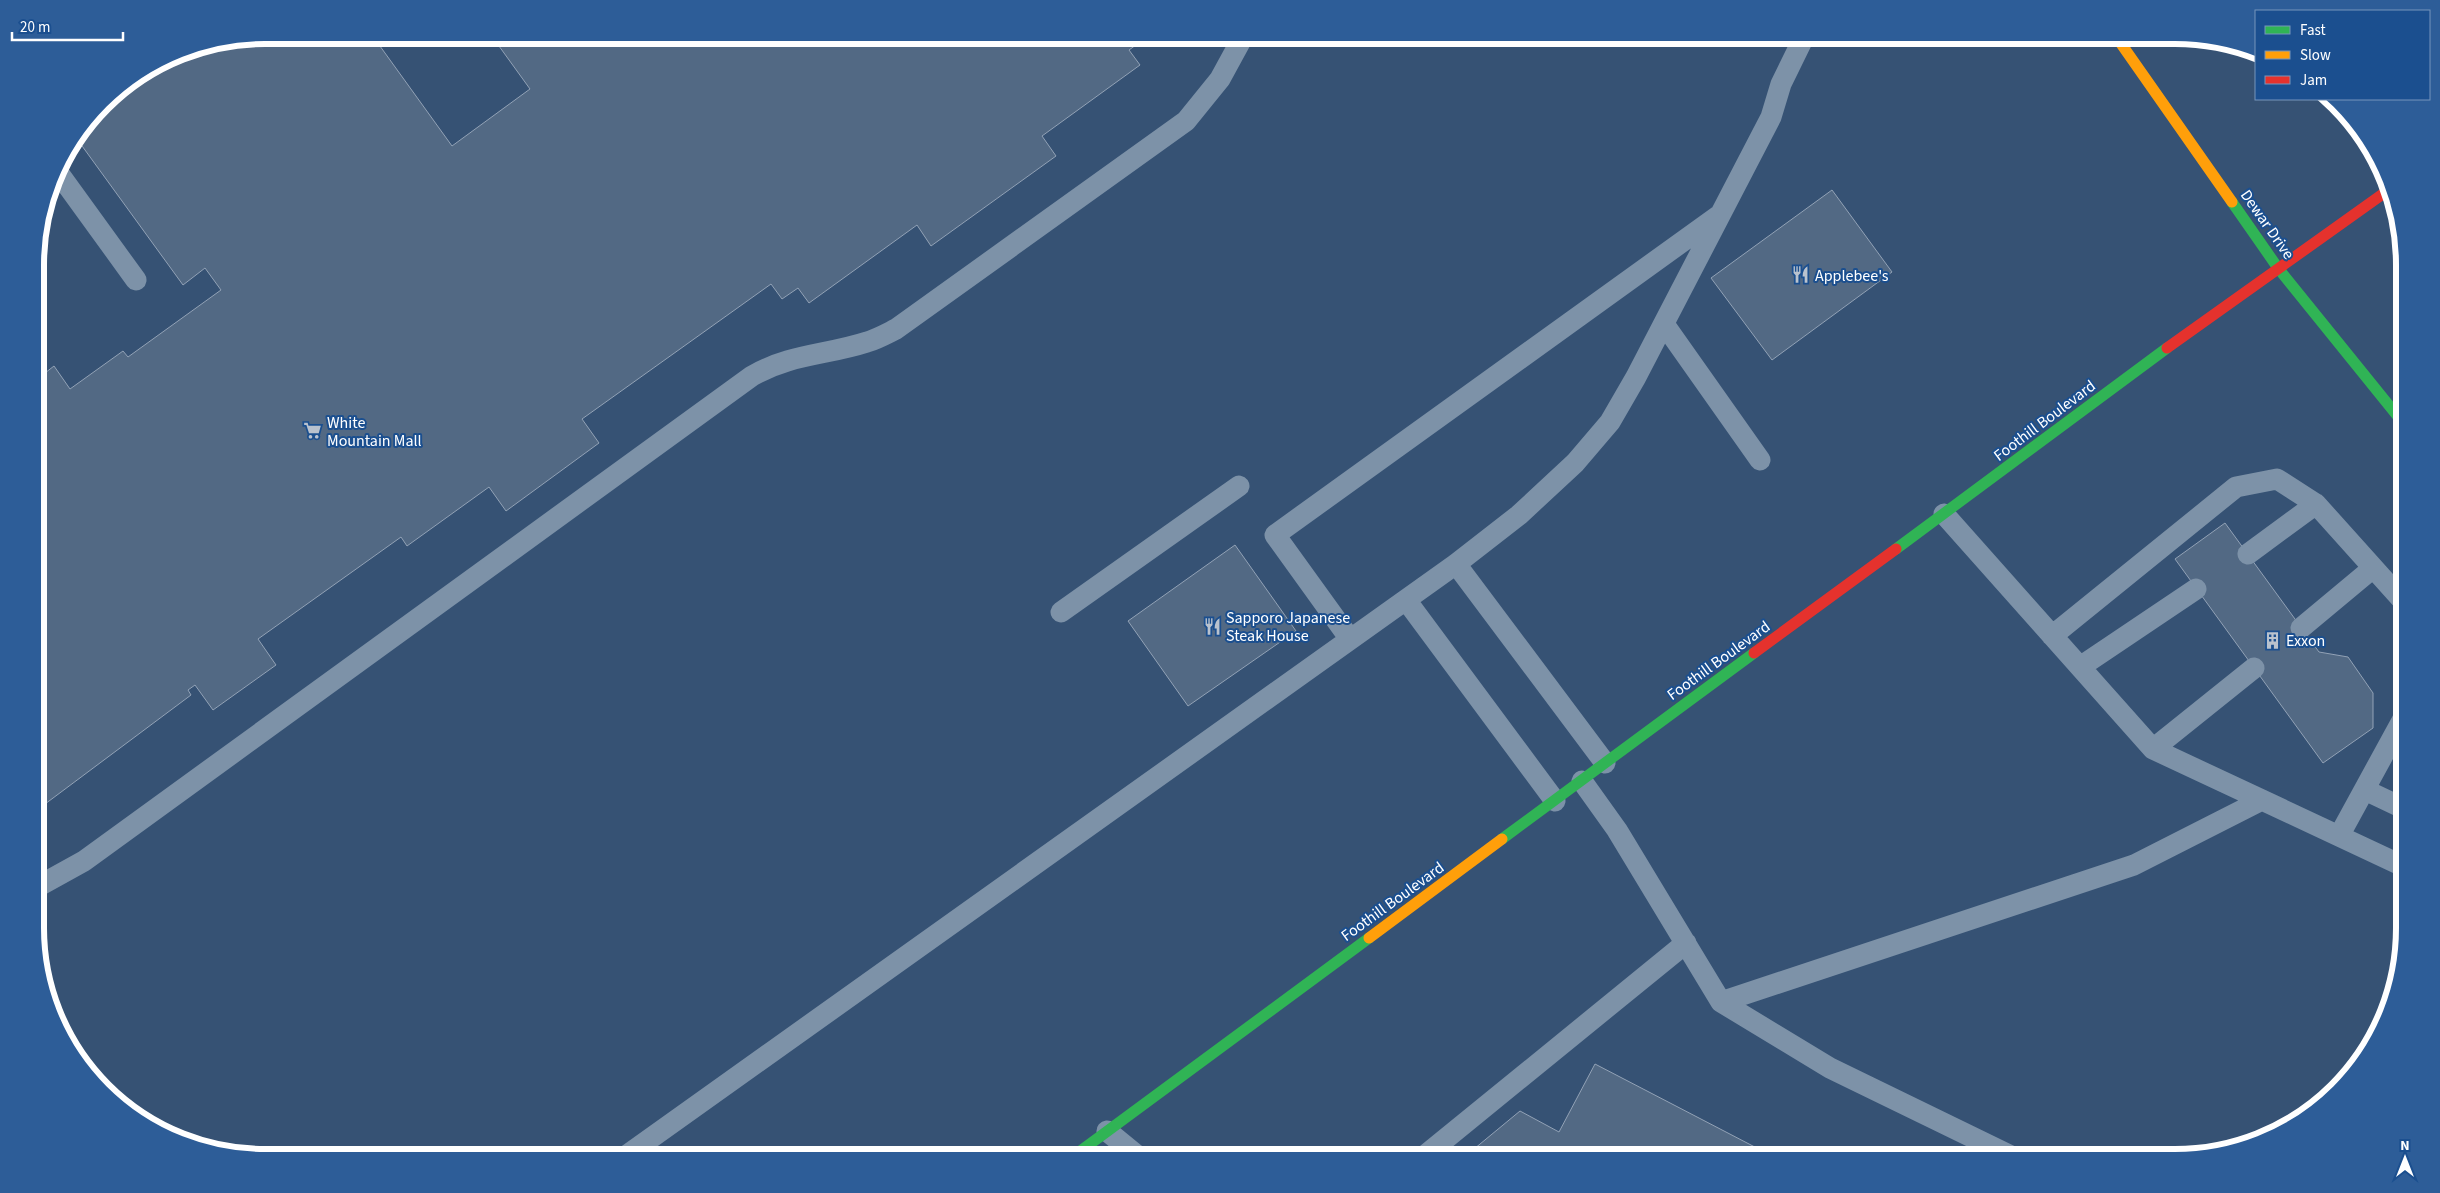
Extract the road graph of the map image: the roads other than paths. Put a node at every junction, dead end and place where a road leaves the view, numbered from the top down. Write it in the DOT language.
graph roads {
  1 [pos="1239,44"];
  2 [pos="1801,44"];
  3 [pos="2121,44"];
  4 [pos="62,179"];
  5 [pos="2384,193"];
  6 [pos="1721,214"];
  7 [pos="2278,268"];
  8 [pos="136,280"];
  9 [pos="1664,324"];
  10 [pos="2396,414"];
  11 [pos="1760,460"];
  12 [pos="1239,486"];
  13 [pos="2316,504"];
  14 [pos="1944,514"];
  15 [pos="2248,554"];
  16 [pos="1456,564"];
  17 [pos="2373,568"];
  18 [pos="2196,588"];
  19 [pos="2396,593"];
  20 [pos="1406,600"];
  21 [pos="1061,612"];
  22 [pos="2301,628"];
  23 [pos="2052,636"];
  24 [pos="1350,639"];
  25 [pos="2080,667"];
  26 [pos="2254,668"];
  27 [pos="2396,744"];
  28 [pos="2153,749"];
  29 [pos="1605,764"];
  30 [pos="1582,781"];
  31 [pos="2365,790"];
  32 [pos="2262,800"];
  33 [pos="1555,801"];
  34 [pos="2396,804"];
  35 [pos="2339,836"];
  36 [pos="2396,863"];
  37 [pos="44,883"];
  38 [pos="1686,943"];
  39 [pos="1721,1002"];
  40 [pos="1107,1131"];
  41 [pos="636,1149"];
  42 [pos="1083,1149"];
  43 [pos="1129,1149"];
  44 [pos="1433,1149"];
  45 [pos="1996,1149"];
  1 -- 37 [label="lane"];
  2 -- 6 [label="lane"];
  3 -- 7 [label="street, Dewar Drive"];
  4 -- 8 [label="lane"];
  5 -- 7 [label="street, Foothill Boulevard"];
  6 -- 9 [label="lane"];
  6 -- 24 [label="lane"];
  7 -- 10 [label="street, Dewar Drive"];
  7 -- 14 [label="street, Foothill Boulevard"];
  9 -- 11 [label="lane"];
  9 -- 16 [label="lane"];
  12 -- 21 [label="lane"];
  13 -- 15 [label="lane"];
  13 -- 17 [label="lane"];
  13 -- 23 [label="lane"];
  14 -- 23 [label="lane"];
  14 -- 29 [label="street, Foothill Boulevard"];
  16 -- 20 [label="lane"];
  16 -- 29 [label="lane"];
  17 -- 19 [label="lane"];
  17 -- 22 [label="lane"];
  18 -- 25 [label="lane"];
  20 -- 24 [label="lane"];
  20 -- 33 [label="lane"];
  23 -- 25 [label="lane"];
  24 -- 41 [label="lane"];
  25 -- 28 [label="lane"];
  26 -- 28 [label="lane"];
  27 -- 31 [label="lane"];
  28 -- 32 [label="lane"];
  29 -- 30 [label="street, Foothill Boulevard"];
  30 -- 33 [label="street, Foothill Boulevard"];
  30 -- 38 [label="lane"];
  31 -- 34 [label="lane"];
  31 -- 35 [label="lane"];
  32 -- 35 [label="lane"];
  32 -- 39 [label="lane"];
  33 -- 40 [label="street, Foothill Boulevard"];
  35 -- 36 [label="lane"];
  38 -- 39 [label="lane"];
  38 -- 44 [label="lane"];
  39 -- 45 [label="lane"];
  40 -- 42 [label="street, Foothill Boulevard"];
  40 -- 43 [label="lane"];
}
